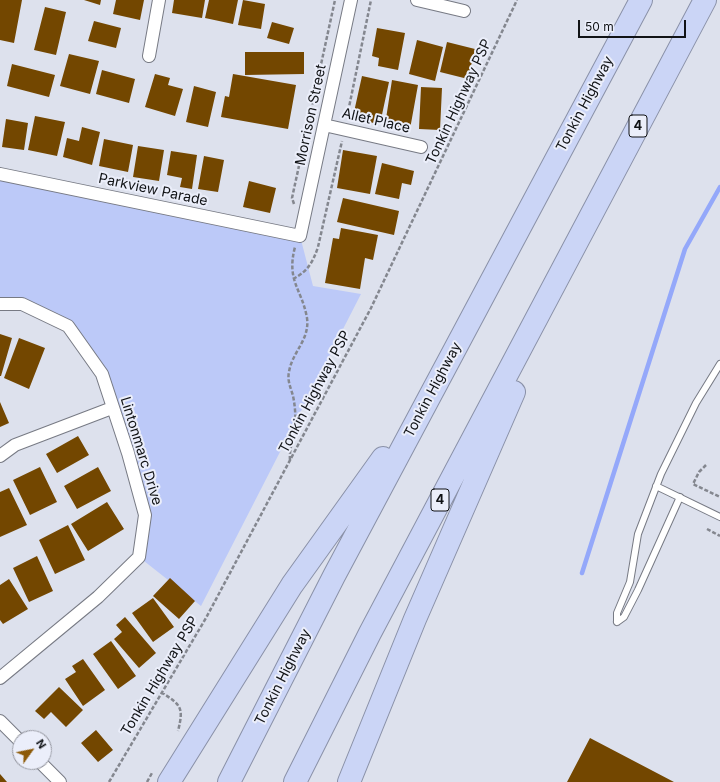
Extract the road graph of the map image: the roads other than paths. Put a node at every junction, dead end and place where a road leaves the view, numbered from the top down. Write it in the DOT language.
graph roads {
  1 [pos="159,0"];
  2 [pos="351,0"];
  3 [pos="417,0"];
  4 [pos="641,0"];
  5 [pos="705,0"];
  6 [pos="464,11"];
  7 [pos="149,56"];
  8 [pos="324,125"];
  9 [pos="421,147"];
  10 [pos="0,174"];
  11 [pos="588,220"];
  12 [pos="300,236"];
  13 [pos="0,304"];
  14 [pos="720,364"];
  15 [pos="430,393"];
  16 [pos="112,408"];
  17 [pos="0,456"];
  18 [pos="656,486"];
  19 [pos="680,497"];
  20 [pos="720,518"];
  21 [pos="0,678"];
  22 [pos="0,721"];
  23 [pos="12,733"];
  24 [pos="48,770"];
  25 [pos="162,776"];
  26 [pos="60,782"];
  27 [pos="229,782"];
  28 [pos="295,782"];
  29 [pos="349,782"];
  1 -- 7 [label="street"];
  2 -- 8 [label="street, Morrison Street"];
  3 -- 6 [label="street"];
  4 -- 15 [label="highway, Tonkin Highway"];
  5 -- 11 [label="highway, 4"];
  8 -- 9 [label="street, Allet Place"];
  8 -- 12 [label="street, Morrison Street"];
  10 -- 12 [label="street, Parkview Parade"];
  11 -- 28 [label="highway, 4"];
  11 -- 29 [label="highway"];
  13 -- 16 [label="street, Lintonmarc Drive"];
  14 -- 18 [label="lane"];
  15 -- 25 [label="highway"];
  15 -- 27 [label="highway, Tonkin Highway"];
  16 -- 17 [label="street"];
  16 -- 21 [label="street, Lintonmarc Drive"];
  18 -- 19 [label="lane"];
  18 -- 19 [label="lane"];
  19 -- 20 [label="lane"];
  22 -- 23 [label="street"];
  24 -- 26 [label="street"];
}
